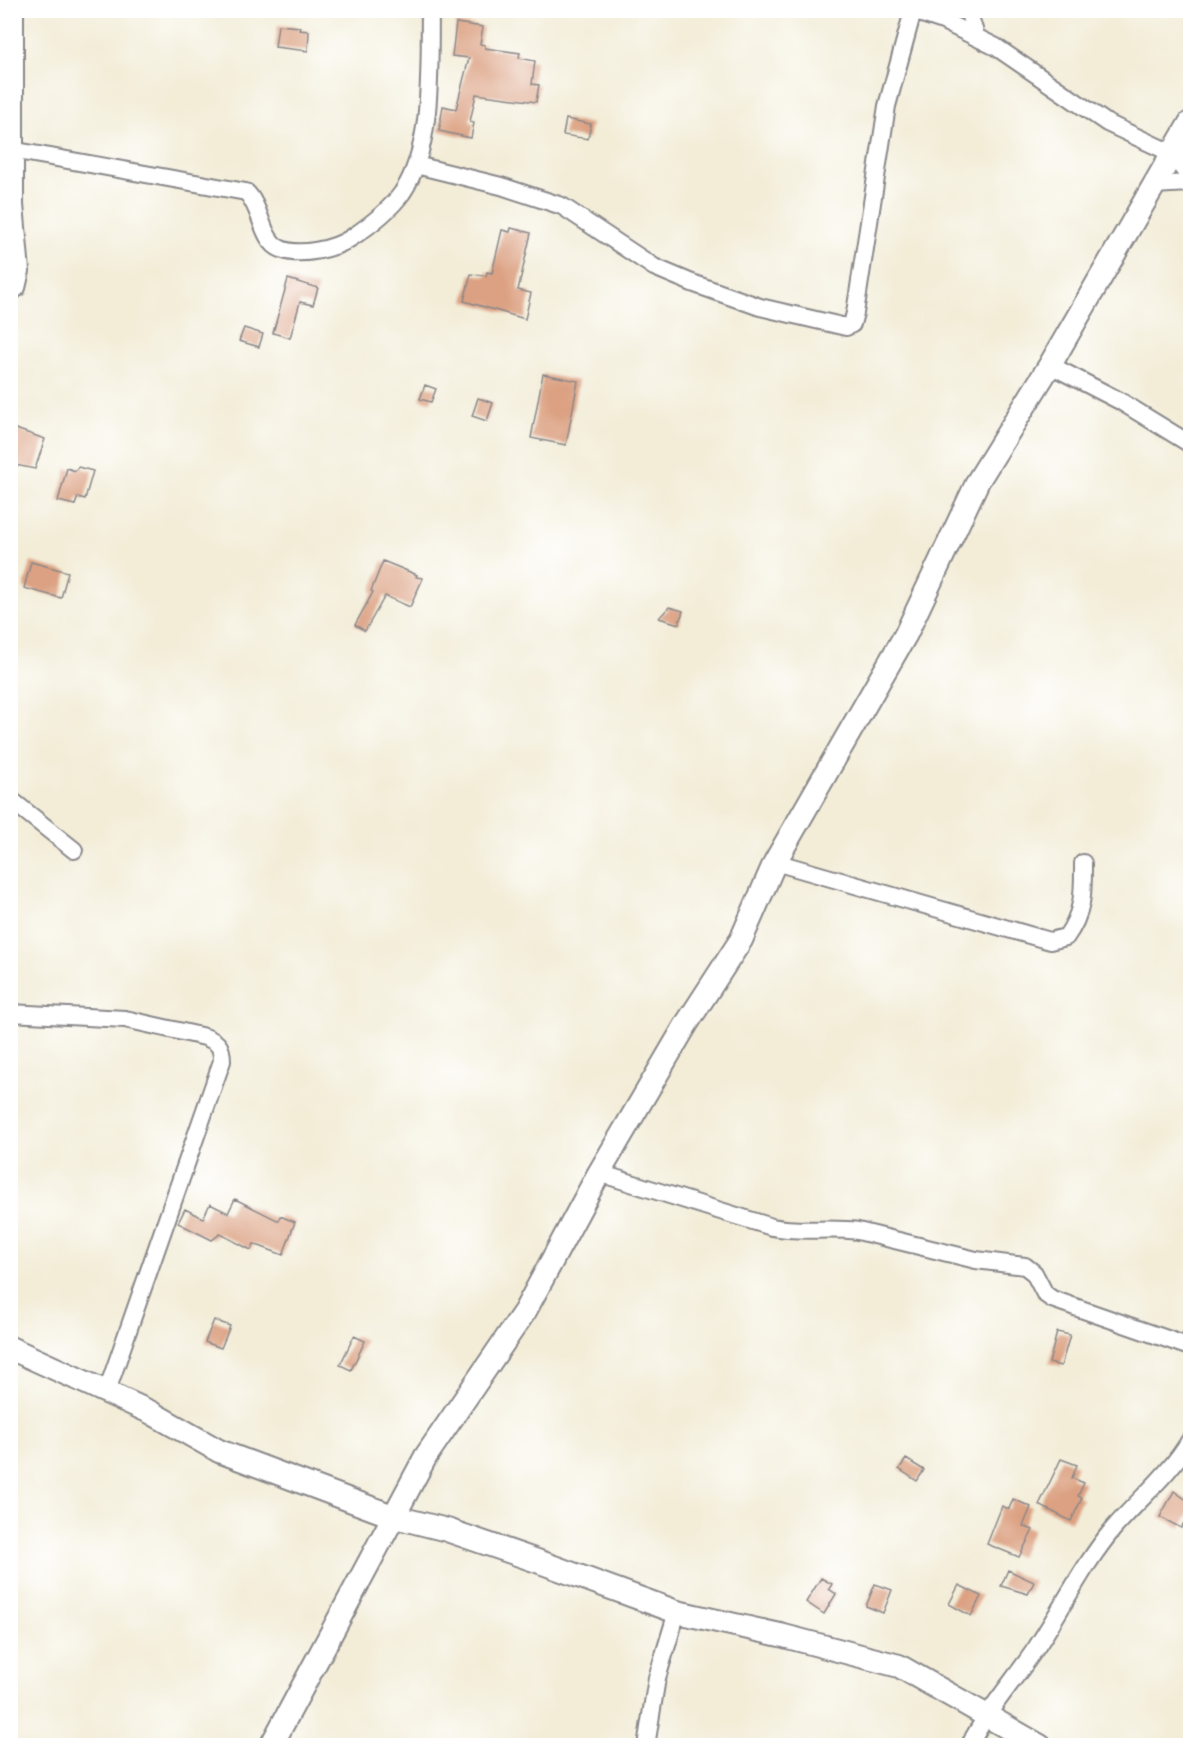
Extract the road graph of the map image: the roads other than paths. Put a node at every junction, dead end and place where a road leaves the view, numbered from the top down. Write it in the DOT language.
graph roads {
  1 [pos="15,10"];
  2 [pos="430,10"];
  3 [pos="968,10"];
  4 [pos="911,11"];
  5 [pos="946,15"];
  6 [pos="976,36"];
  7 [pos="1189,131"];
  8 [pos="17,151"];
  9 [pos="1171,153"];
  10 [pos="416,165"];
  11 [pos="1191,178"];
  12 [pos="1191,183"];
  13 [pos="1153,185"];
  14 [pos="10,294"];
  15 [pos="1050,366"];
  16 [pos="1191,444"];
  17 [pos="10,799"];
  18 [pos="74,850"];
  19 [pos="775,862"];
  20 [pos="1083,863"];
  21 [pos="10,1013"];
  22 [pos="598,1173"];
  23 [pos="1191,1347"];
  24 [pos="10,1348"];
  25 [pos="107,1390"];
  26 [pos="1191,1440"];
  27 [pos="395,1517"];
  28 [pos="676,1612"];
  29 [pos="985,1714"];
  30 [pos="271,1746"];
  31 [pos="646,1746"];
  32 [pos="969,1746"];
  33 [pos="1040,1746"];
  1 -- 8 [label="street"];
  2 -- 10 [label="street"];
  3 -- 6 [label="street"];
  4 -- 5 [label="street"];
  4 -- 10 [label="street"];
  5 -- 6 [label="street"];
  6 -- 9 [label="street"];
  7 -- 9 [label="street"];
  8 -- 10 [label="street"];
  8 -- 14 [label="street"];
  9 -- 11 [label="street"];
  9 -- 13 [label="street"];
  12 -- 13 [label="street"];
  13 -- 15 [label="street"];
  15 -- 16 [label="street"];
  15 -- 19 [label="street"];
  17 -- 18 [label="street"];
  19 -- 20 [label="street"];
  19 -- 22 [label="street"];
  21 -- 25 [label="street"];
  22 -- 23 [label="street"];
  22 -- 27 [label="street"];
  24 -- 25 [label="street"];
  25 -- 27 [label="street"];
  26 -- 29 [label="street"];
  27 -- 28 [label="street"];
  27 -- 30 [label="street"];
  28 -- 29 [label="street"];
  28 -- 31 [label="street"];
  29 -- 32 [label="street"];
  29 -- 33 [label="street"];
}
